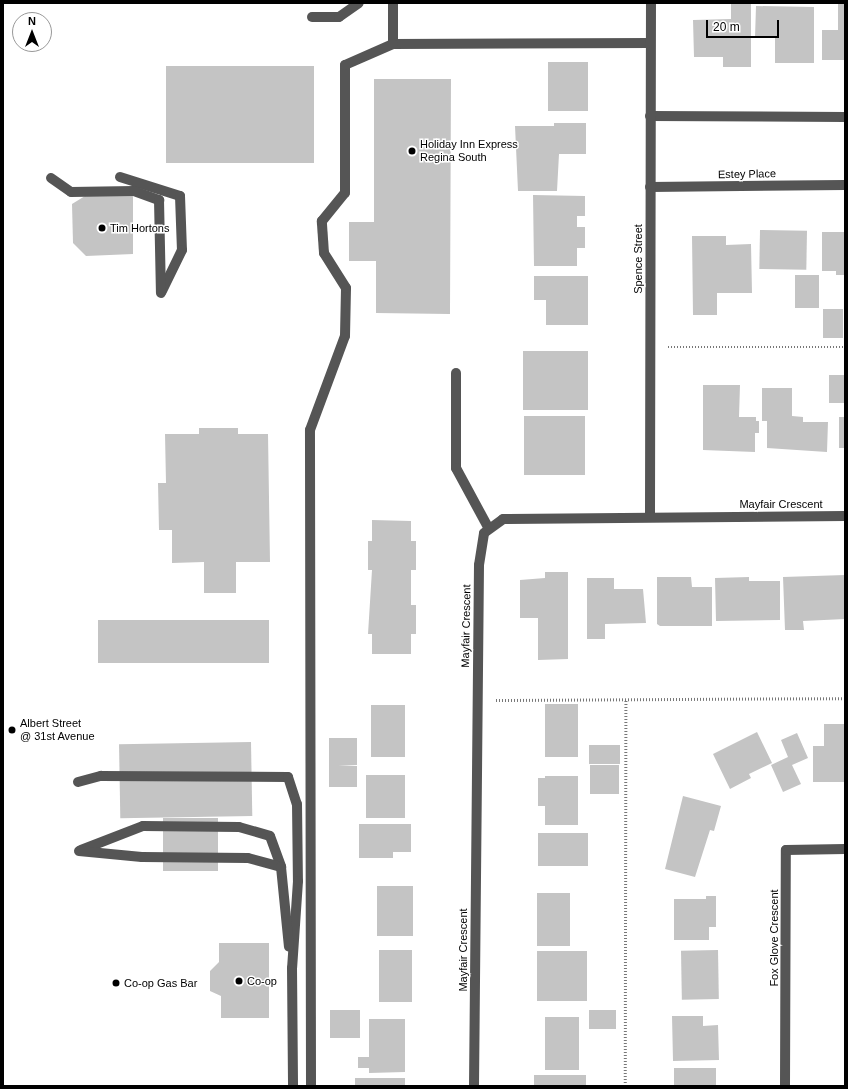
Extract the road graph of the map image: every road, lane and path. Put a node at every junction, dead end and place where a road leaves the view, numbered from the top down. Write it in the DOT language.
graph roads {
  1 [pos="359,3"];
  2 [pos="393,3"];
  3 [pos="651,3"];
  4 [pos="312,17"];
  5 [pos="650,43"];
  6 [pos="393,44"];
  7 [pos="650,116"];
  8 [pos="845,118"];
  9 [pos="120,177"];
  10 [pos="51,178"];
  11 [pos="845,184"];
  12 [pos="650,187"];
  13 [pos="650,347"];
  14 [pos="845,347"];
  15 [pos="456,373"];
  16 [pos="650,516"];
  17 [pos="845,516"];
  18 [pos="489,529"];
  19 [pos="845,698"];
  20 [pos="626,699"];
  21 [pos="477,700"];
  22 [pos="78,782"];
  23 [pos="845,849"];
  24 [pos="281,867"];
  25 [pos="292,968"];
  26 [pos="293,1086"];
  27 [pos="311,1086"];
  28 [pos="474,1086"];
  29 [pos="625,1086"];
  30 [pos="785,1086"];
  1 -- 4 [label="street"];
  2 -- 6 [label="street"];
  3 -- 5 [label="street, Spence Street"];
  5 -- 6 [label="street"];
  5 -- 7 [label="street, Spence Street"];
  6 -- 27 [label="street"];
  7 -- 8 [label="street"];
  7 -- 12 [label="street, Spence Street"];
  9 -- 10 [label="street"];
  11 -- 12 [label="street, Estey Place"];
  12 -- 13 [label="street, Spence Street"];
  13 -- 14 [label="path"];
  13 -- 16 [label="street, Spence Street"];
  15 -- 18 [label="street"];
  16 -- 17 [label="street, Mayfair Crescent"];
  16 -- 18 [label="street, Mayfair Crescent"];
  18 -- 21 [label="street, Mayfair Crescent"];
  19 -- 20 [label="path"];
  20 -- 21 [label="path"];
  20 -- 29 [label="path"];
  21 -- 28 [label="street, Mayfair Crescent"];
  22 -- 25 [label="street"];
  23 -- 30 [label="street, Fox Glove Crescent"];
  24 -- 24 [label="street"];
  24 -- 25 [label="street"];
  25 -- 26 [label="street"];
}
